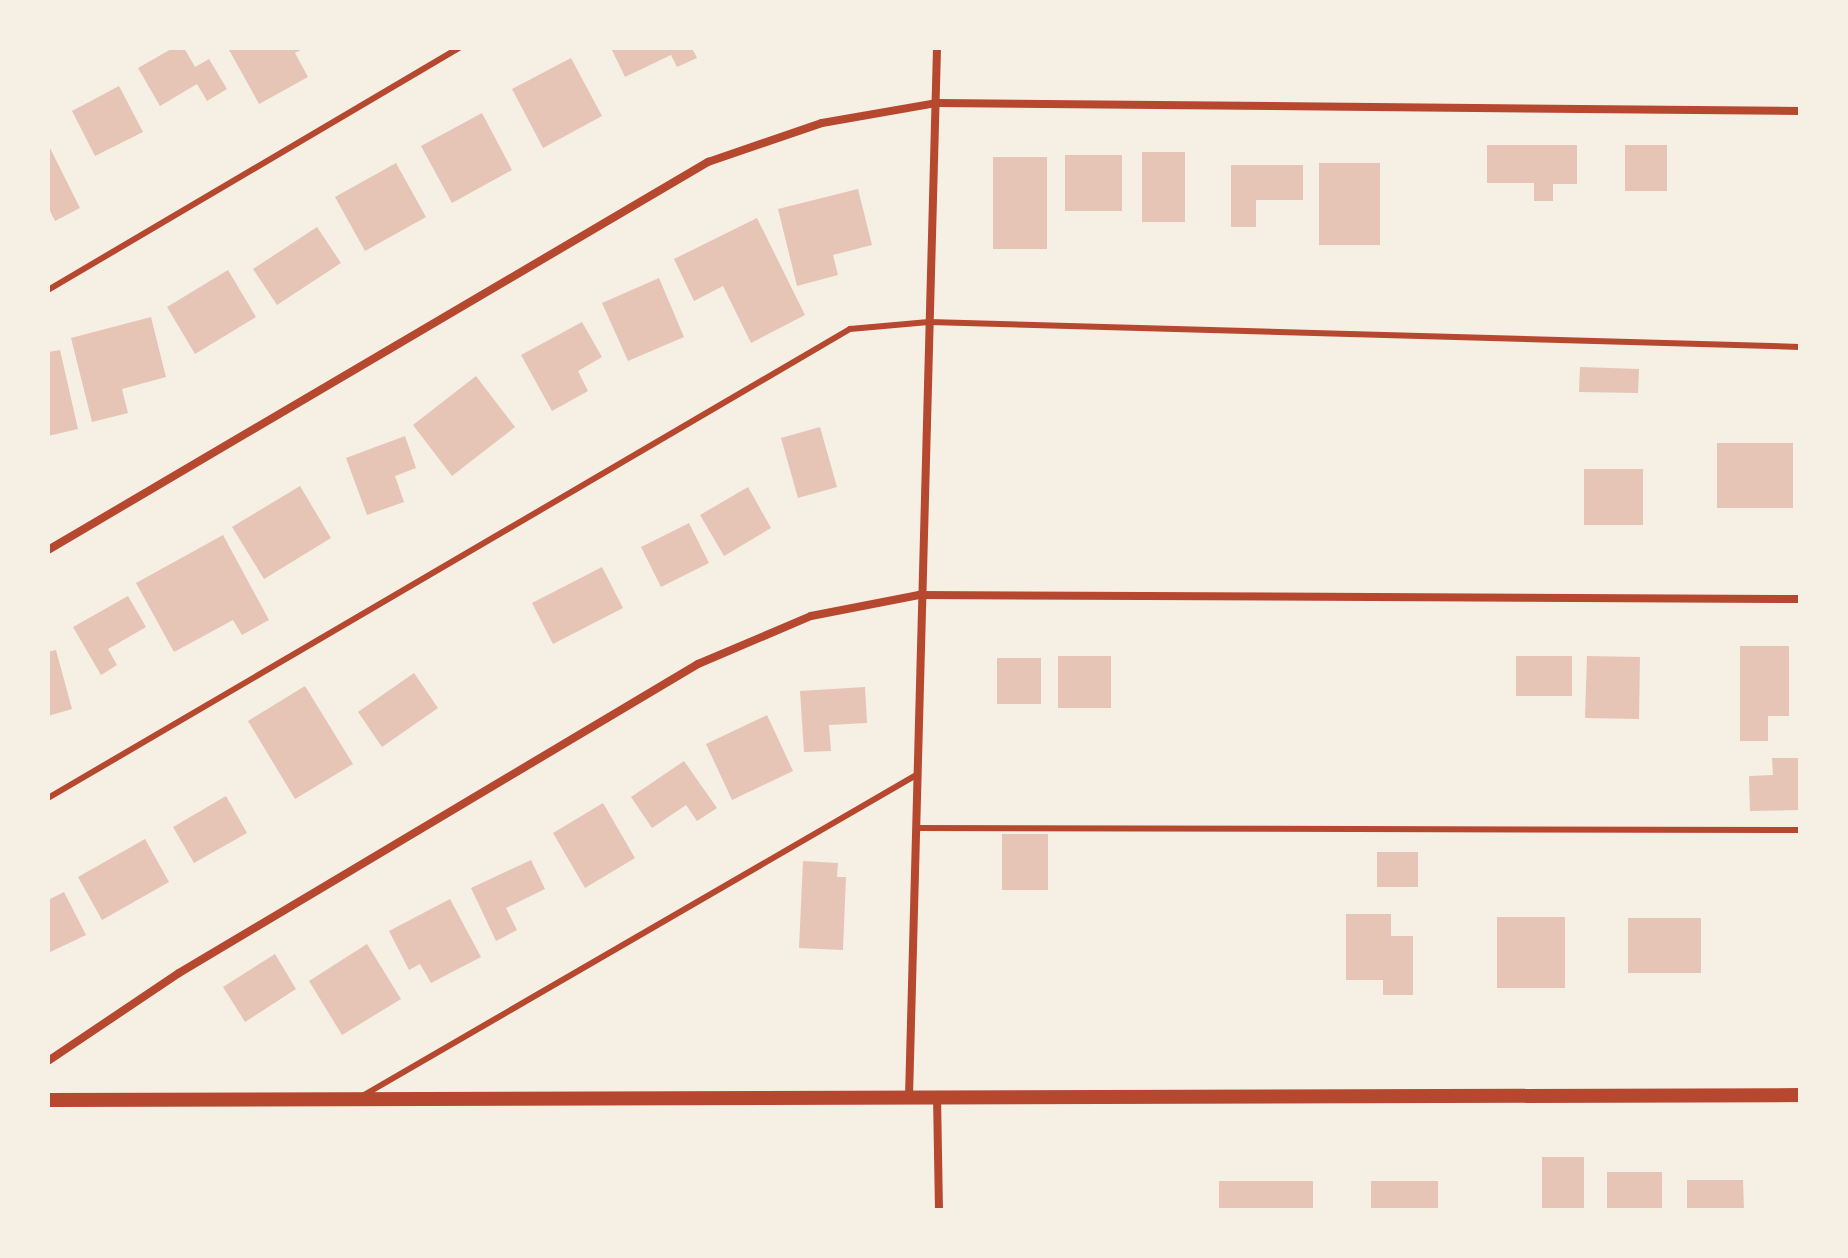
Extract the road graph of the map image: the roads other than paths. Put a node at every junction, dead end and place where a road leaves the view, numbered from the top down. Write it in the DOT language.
graph roads {
  1 [pos="459,48"];
  2 [pos="937,48"];
  3 [pos="937,103"];
  4 [pos="1800,111"];
  5 [pos="48,290"];
  6 [pos="929,322"];
  7 [pos="1800,347"];
  8 [pos="48,550"];
  9 [pos="919,595"];
  10 [pos="1800,599"];
  11 [pos="918,774"];
  12 [pos="48,798"];
  13 [pos="916,828"];
  14 [pos="1800,830"];
  15 [pos="48,1061"];
  16 [pos="1800,1095"];
  17 [pos="937,1096"];
  18 [pos="909,1097"];
  19 [pos="358,1099"];
  20 [pos="48,1100"];
  21 [pos="939,1210"];
  1 -- 5 [label="lane"];
  2 -- 3 [label="street"];
  3 -- 4 [label="street"];
  3 -- 6 [label="street"];
  3 -- 8 [label="street"];
  6 -- 7 [label="lane"];
  6 -- 9 [label="street"];
  6 -- 12 [label="lane"];
  9 -- 10 [label="street"];
  9 -- 11 [label="street"];
  9 -- 15 [label="street"];
  11 -- 13 [label="street"];
  11 -- 19 [label="lane"];
  13 -- 14 [label="lane"];
  13 -- 18 [label="street"];
  16 -- 17 [label="street"];
  17 -- 18 [label="street"];
  17 -- 21 [label="street"];
  18 -- 19 [label="street"];
  19 -- 20 [label="street"];
}
